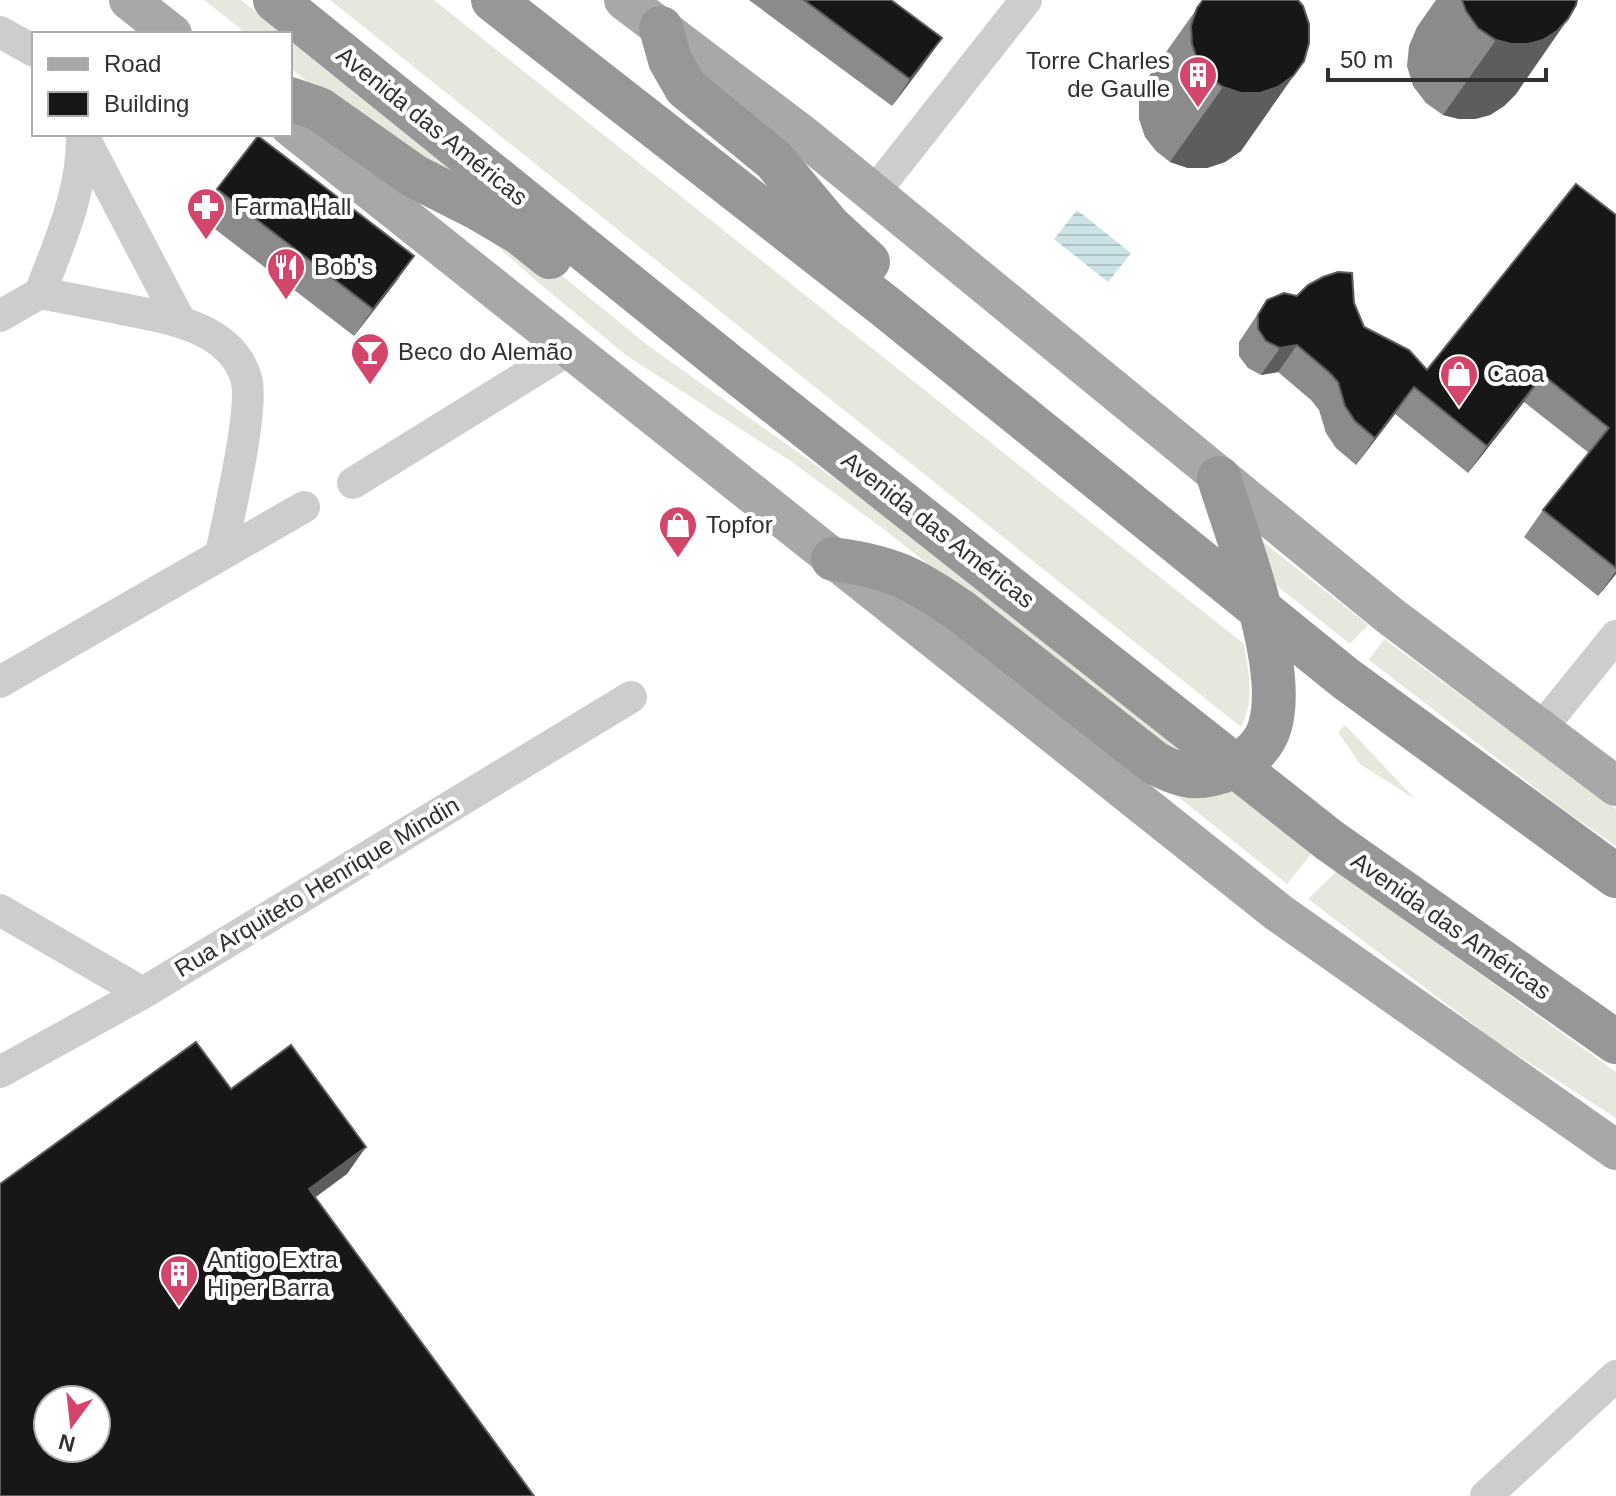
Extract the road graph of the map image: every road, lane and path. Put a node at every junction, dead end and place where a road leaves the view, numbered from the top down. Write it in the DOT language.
graph roads {
  1 [pos="129,0"];
  2 [pos="275,0"];
  3 [pos="493,0"];
  4 [pos="624,0"];
  5 [pos="1026,0"];
  6 [pos="661,28"];
  7 [pos="0,32"];
  8 [pos="169,32"];
  9 [pos="32,50"];
  10 [pos="292,100"];
  11 [pos="292,128"];
  12 [pos="82,136"];
  13 [pos="83,136"];
  14 [pos="873,194"];
  15 [pos="40,293"];
  16 [pos="886,307"];
  17 [pos="0,316"];
  18 [pos="180,321"];
  19 [pos="568,350"];
  20 [pos="729,366"];
  21 [pos="1219,478"];
  22 [pos="353,483"];
  23 [pos="304,507"];
  24 [pos="221,554"];
  25 [pos="833,559"];
  26 [pos="1261,609"];
  27 [pos="1616,636"];
  28 [pos="0,682"];
  29 [pos="631,697"];
  30 [pos="1540,730"];
  31 [pos="1236,766"];
  32 [pos="1616,786"];
  33 [pos="1616,876"];
  34 [pos="0,910"];
  35 [pos="143,993"];
  36 [pos="1616,1042"];
  37 [pos="0,1072"];
  38 [pos="1616,1150"];
  39 [pos="1616,1376"];
  40 [pos="1486,1496"];
  1 -- 8 [label="main road"];
  2 -- 20 [label="highway, Avenida das Américas"];
  3 -- 16 [label="highway"];
  4 -- 6 [label="main road"];
  5 -- 14 [label="street"];
  6 -- 14 [label="main road"];
  6 -- 16 [label="highway"];
  7 -- 9 [label="street"];
  10 -- 20 [label="highway"];
  11 -- 19 [label="main road"];
  12 -- 15 [label="street"];
  13 -- 18 [label="street"];
  14 -- 21 [label="main road"];
  15 -- 17 [label="street"];
  15 -- 18 [label="street"];
  16 -- 26 [label="highway"];
  18 -- 24 [label="street"];
  19 -- 22 [label="street"];
  19 -- 25 [label="main road"];
  20 -- 31 [label="highway, Avenida das Américas"];
  21 -- 26 [label="highway"];
  21 -- 30 [label="main road"];
  23 -- 24 [label="street"];
  24 -- 28 [label="street"];
  25 -- 31 [label="highway"];
  25 -- 38 [label="main road"];
  26 -- 31 [label="highway"];
  26 -- 33 [label="highway"];
  27 -- 30 [label="street"];
  29 -- 35 [label="street, Rua Arquiteto Henrique Mindin"];
  30 -- 32 [label="main road"];
  31 -- 36 [label="highway, Avenida das Américas"];
  34 -- 35 [label="street"];
  35 -- 37 [label="street, Rua Arquiteto Henrique Mindin"];
  39 -- 40 [label="street"];
}
